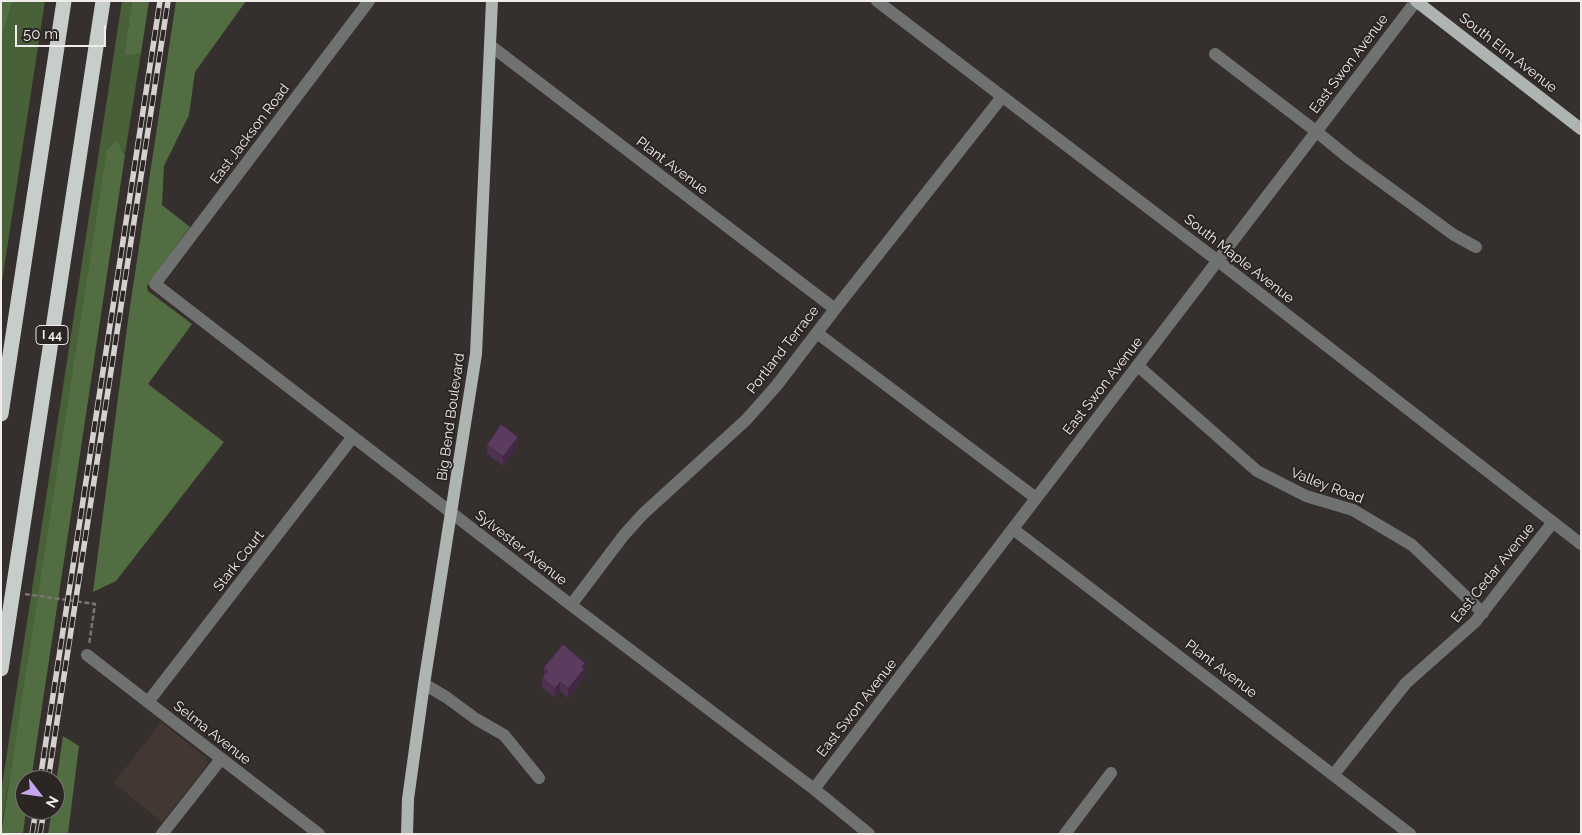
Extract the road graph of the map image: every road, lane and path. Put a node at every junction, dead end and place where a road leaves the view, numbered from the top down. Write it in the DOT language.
graph roads {
  1 [pos="64,1"];
  2 [pos="103,1"];
  3 [pos="369,1"];
  4 [pos="492,1"];
  5 [pos="877,1"];
  6 [pos="1416,1"];
  7 [pos="490,46"];
  8 [pos="1215,54"];
  9 [pos="1002,97"];
  10 [pos="1581,129"];
  11 [pos="1317,132"];
  12 [pos="1476,247"];
  13 [pos="1218,261"];
  14 [pos="155,284"];
  15 [pos="835,309"];
  16 [pos="817,333"];
  17 [pos="1138,366"];
  18 [pos="1,414"];
  19 [pos="352,438"];
  20 [pos="1036,498"];
  21 [pos="452,513"];
  22 [pos="1553,522"];
  23 [pos="1013,529"];
  24 [pos="1581,544"];
  25 [pos="20,593"];
  26 [pos="571,605"];
  27 [pos="1483,612"];
  28 [pos="87,655"];
  29 [pos="1,669"];
  30 [pos="424,684"];
  31 [pos="148,702"];
  32 [pos="221,759"];
  33 [pos="1111,773"];
  34 [pos="1334,774"];
  35 [pos="539,778"];
  36 [pos="814,789"];
  37 [pos="867,833"];
  38 [pos="162,834"];
  39 [pos="319,834"];
  40 [pos="407,834"];
  41 [pos="1065,834"];
  42 [pos="1410,834"];
  1 -- 18 [label="highway"];
  2 -- 29 [label="highway, I 44"];
  3 -- 14 [label="street, East Jackson Road"];
  4 -- 7 [label="main road, Big Bend Boulevard"];
  5 -- 9 [label="street, South Maple Avenue"];
  6 -- 10 [label="main road, South Elm Avenue"];
  6 -- 11 [label="street, East Swon Avenue"];
  7 -- 15 [label="street, Plant Avenue"];
  7 -- 21 [label="main road, Big Bend Boulevard"];
  8 -- 11 [label="street"];
  9 -- 13 [label="street, South Maple Avenue"];
  9 -- 15 [label="street, Portland Terrace"];
  11 -- 12 [label="street"];
  11 -- 13 [label="street, East Swon Avenue"];
  13 -- 17 [label="street, East Swon Avenue"];
  13 -- 22 [label="street, South Maple Avenue"];
  14 -- 19 [label="street, Sylvester Avenue"];
  15 -- 16 [label="street, Portland Terrace"];
  16 -- 20 [label="street"];
  16 -- 26 [label="street, Portland Terrace"];
  17 -- 20 [label="street, East Swon Avenue"];
  17 -- 27 [label="street, Valley Road"];
  19 -- 21 [label="street, Sylvester Avenue"];
  19 -- 31 [label="street, Stark Court"];
  20 -- 23 [label="street, East Swon Avenue"];
  21 -- 26 [label="street, Sylvester Avenue"];
  21 -- 30 [label="main road, Big Bend Boulevard"];
  22 -- 24 [label="street, South Maple Avenue"];
  22 -- 27 [label="street, East Cedar Avenue"];
  23 -- 34 [label="street, Plant Avenue"];
  23 -- 36 [label="street, East Swon Avenue"];
  25 -- 28 [label="path"];
  26 -- 36 [label="street, Sylvester Avenue"];
  27 -- 34 [label="street, East Cedar Avenue"];
  28 -- 31 [label="street, Selma Avenue"];
  30 -- 35 [label="street"];
  30 -- 40 [label="main road, Big Bend Boulevard"];
  31 -- 32 [label="street, Selma Avenue"];
  32 -- 38 [label="street"];
  32 -- 39 [label="street, Selma Avenue"];
  33 -- 41 [label="street"];
  34 -- 42 [label="street, Plant Avenue"];
  36 -- 37 [label="street, Sylvester Avenue"];
}
